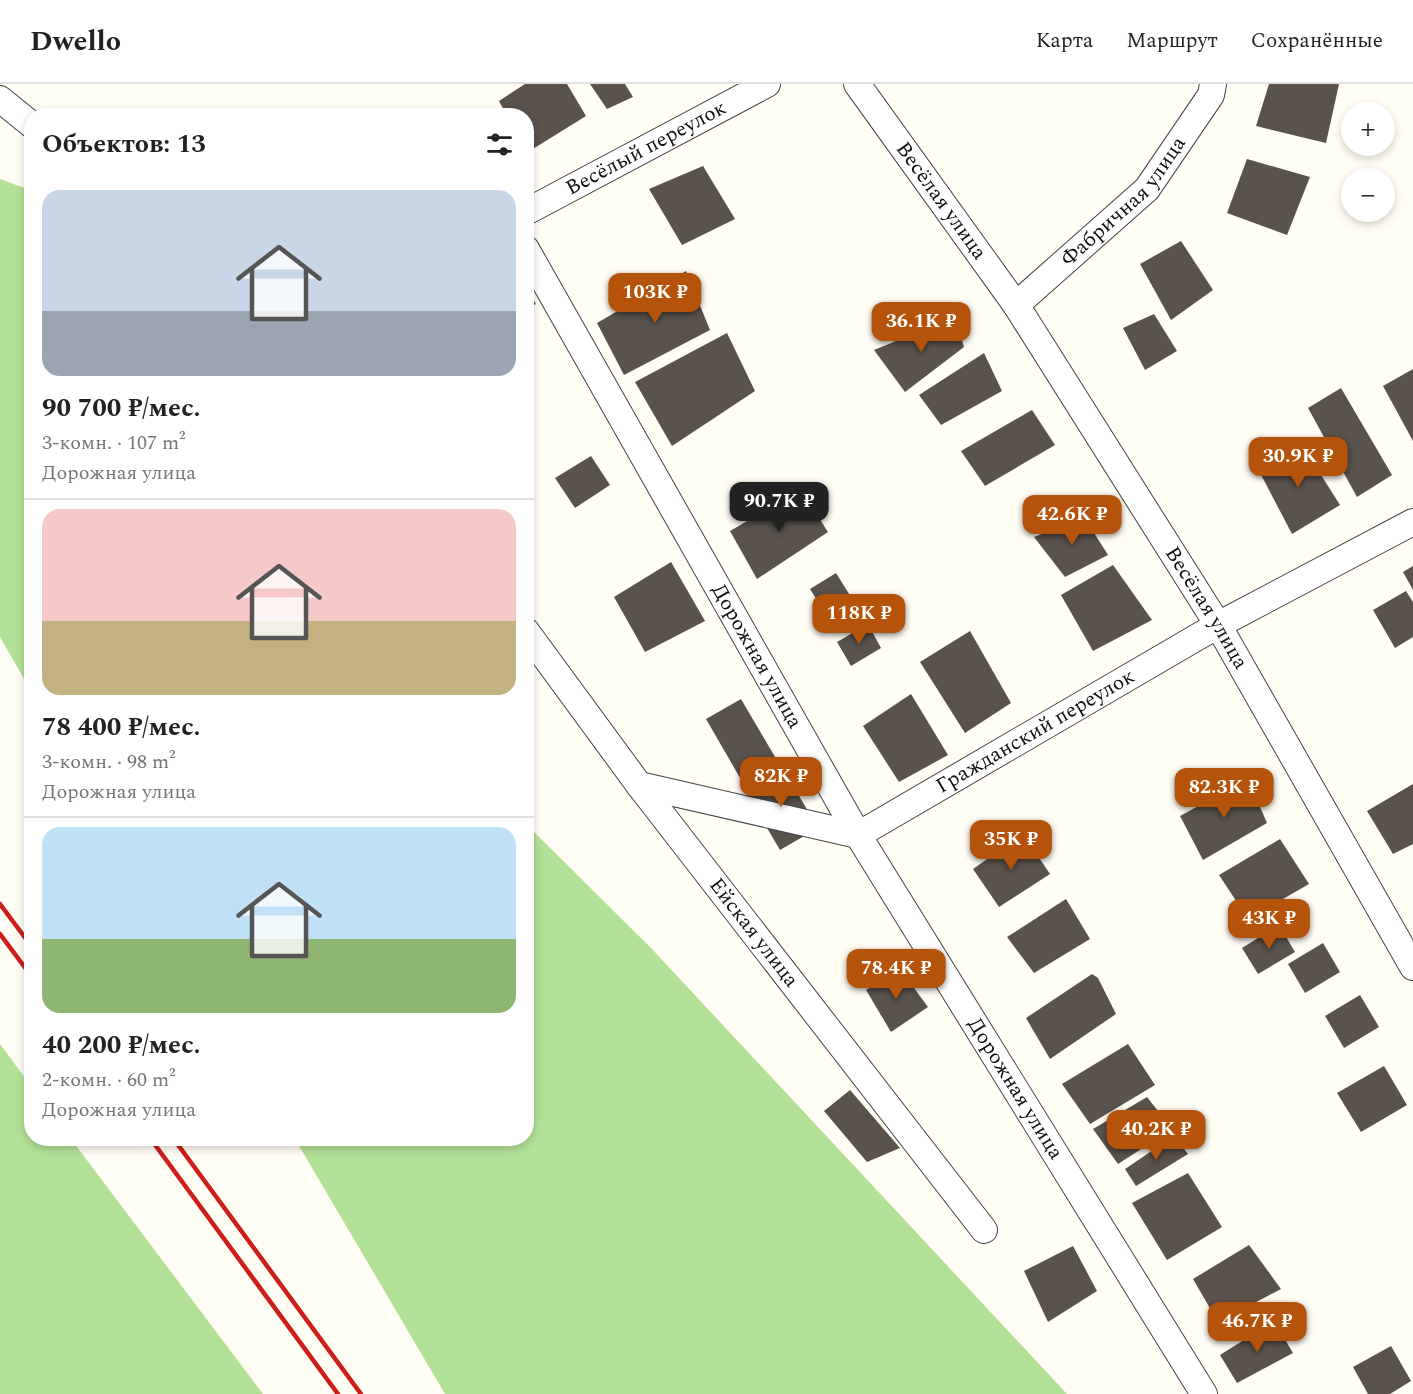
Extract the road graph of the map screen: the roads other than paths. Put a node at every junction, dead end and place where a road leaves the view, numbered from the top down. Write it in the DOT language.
graph roads {
  1 [pos="767,84"];
  2 [pos="857,84"];
  3 [pos="1213,84"];
  4 [pos="0,99"];
  5 [pos="24,118"];
  6 [pos="534,208"];
  7 [pos="534,263"];
  8 [pos="1016,305"];
  9 [pos="1413,522"];
  10 [pos="1218,625"];
  11 [pos="534,643"];
  12 [pos="639,785"];
  13 [pos="858,836"];
  14 [pos="1413,967"];
  15 [pos="984,1230"];
  16 [pos="1204,1394"];
  1 -- 6 [label="street, Весёлый переулок"];
  2 -- 8 [label="street, Весёлая улица"];
  3 -- 8 [label="street, Фабричная улица"];
  4 -- 5 [label="street"];
  7 -- 13 [label="street, Дорожная улица"];
  8 -- 10 [label="street, Весёлая улица"];
  9 -- 10 [label="street, Гражданский переулок"];
  10 -- 13 [label="street, Гражданский переулок"];
  10 -- 14 [label="street, Весёлая улица"];
  11 -- 12 [label="street, Ейская улица"];
  12 -- 13 [label="street"];
  12 -- 15 [label="street, Ейская улица"];
  13 -- 16 [label="street, Дорожная улица"];
}
